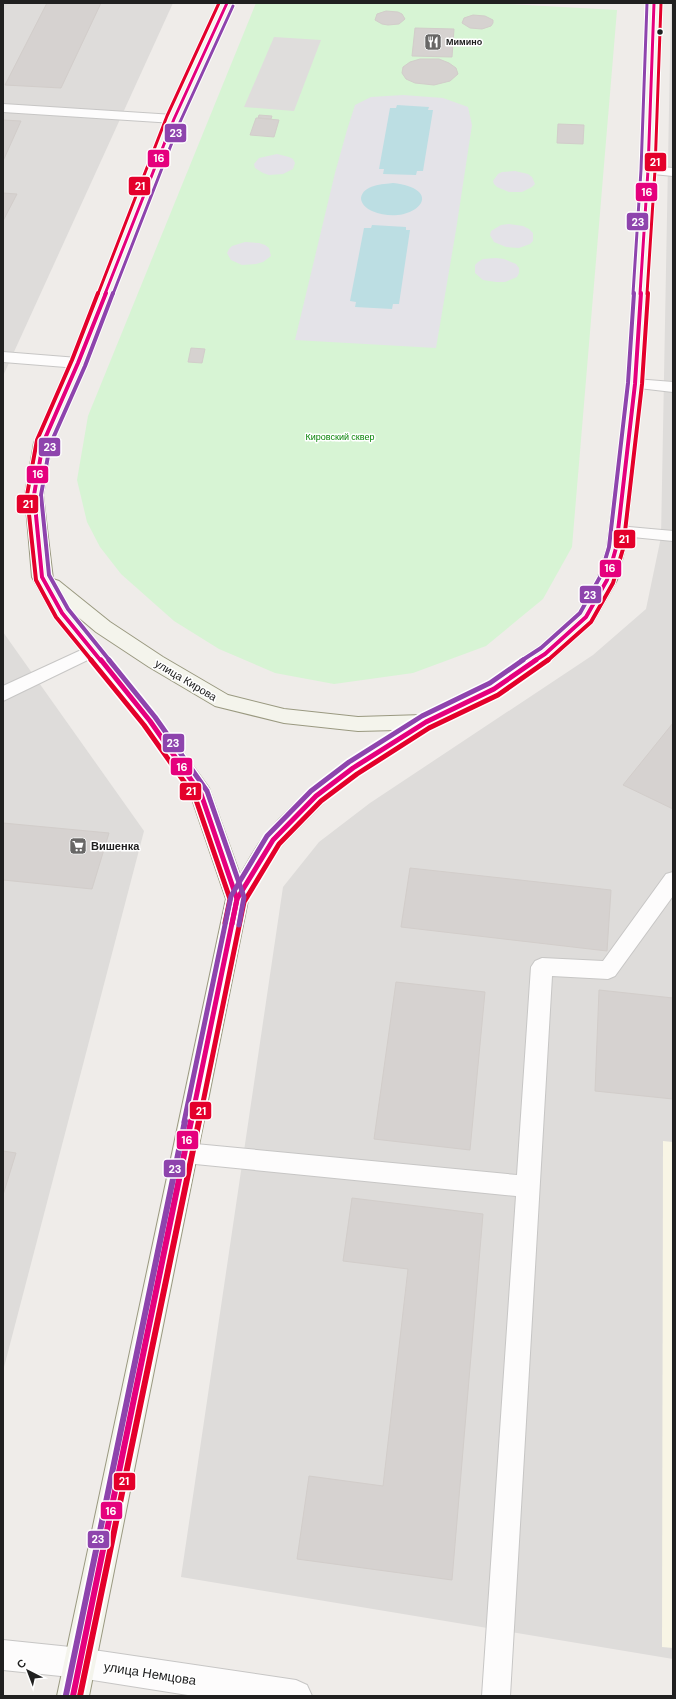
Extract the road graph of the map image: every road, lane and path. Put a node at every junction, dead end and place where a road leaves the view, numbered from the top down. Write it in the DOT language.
graph roads {
  1 [pos="227,3"];
  2 [pos="654,3"];
  3 [pos="3,108"];
  4 [pos="174,119"];
  5 [pos="648,170"];
  6 [pos="673,172"];
  7 [pos="3,357"];
  8 [pos="78,363"];
  9 [pos="634,384"];
  10 [pos="673,387"];
  11 [pos="618,531"];
  12 [pos="673,536"];
  13 [pos="42,578"];
  14 [pos="92,651"];
  15 [pos="3,694"];
  16 [pos="426,722"];
  17 [pos="673,880"];
  18 [pos="237,899"];
  19 [pos="185,1153"];
  20 [pos="528,1187"];
  21 [pos="3,1655"];
  22 [pos="80,1663"];
  23 [pos="73,1696"];
  24 [pos="296,1696"];
  25 [pos="496,1696"];
  1 -- 4 [label="main road"];
  2 -- 5 [label="main road, улица Кирова"];
  3 -- 4 [label="lane"];
  4 -- 8 [label="main road"];
  5 -- 6 [label="lane"];
  5 -- 9 [label="main road, улица Кирова"];
  7 -- 8 [label="street"];
  8 -- 13 [label="main road"];
  9 -- 10 [label="lane"];
  9 -- 11 [label="main road, улица Кирова"];
  11 -- 12 [label="lane"];
  11 -- 16 [label="main road, улица Кирова"];
  13 -- 14 [label="main road"];
  13 -- 16 [label="main road, улица Кирова"];
  14 -- 15 [label="lane"];
  14 -- 18 [label="main road"];
  16 -- 18 [label="main road, улица Кирова"];
  17 -- 20 [label="lane"];
  18 -- 19 [label="main road, улица Кирова"];
  19 -- 20 [label="lane"];
  19 -- 22 [label="main road, улица Кирова"];
  20 -- 25 [label="lane"];
  21 -- 22 [label="street, улица Немцова"];
  22 -- 23 [label="main road, улица Кирова"];
  22 -- 24 [label="street, улица Немцова"];
}
